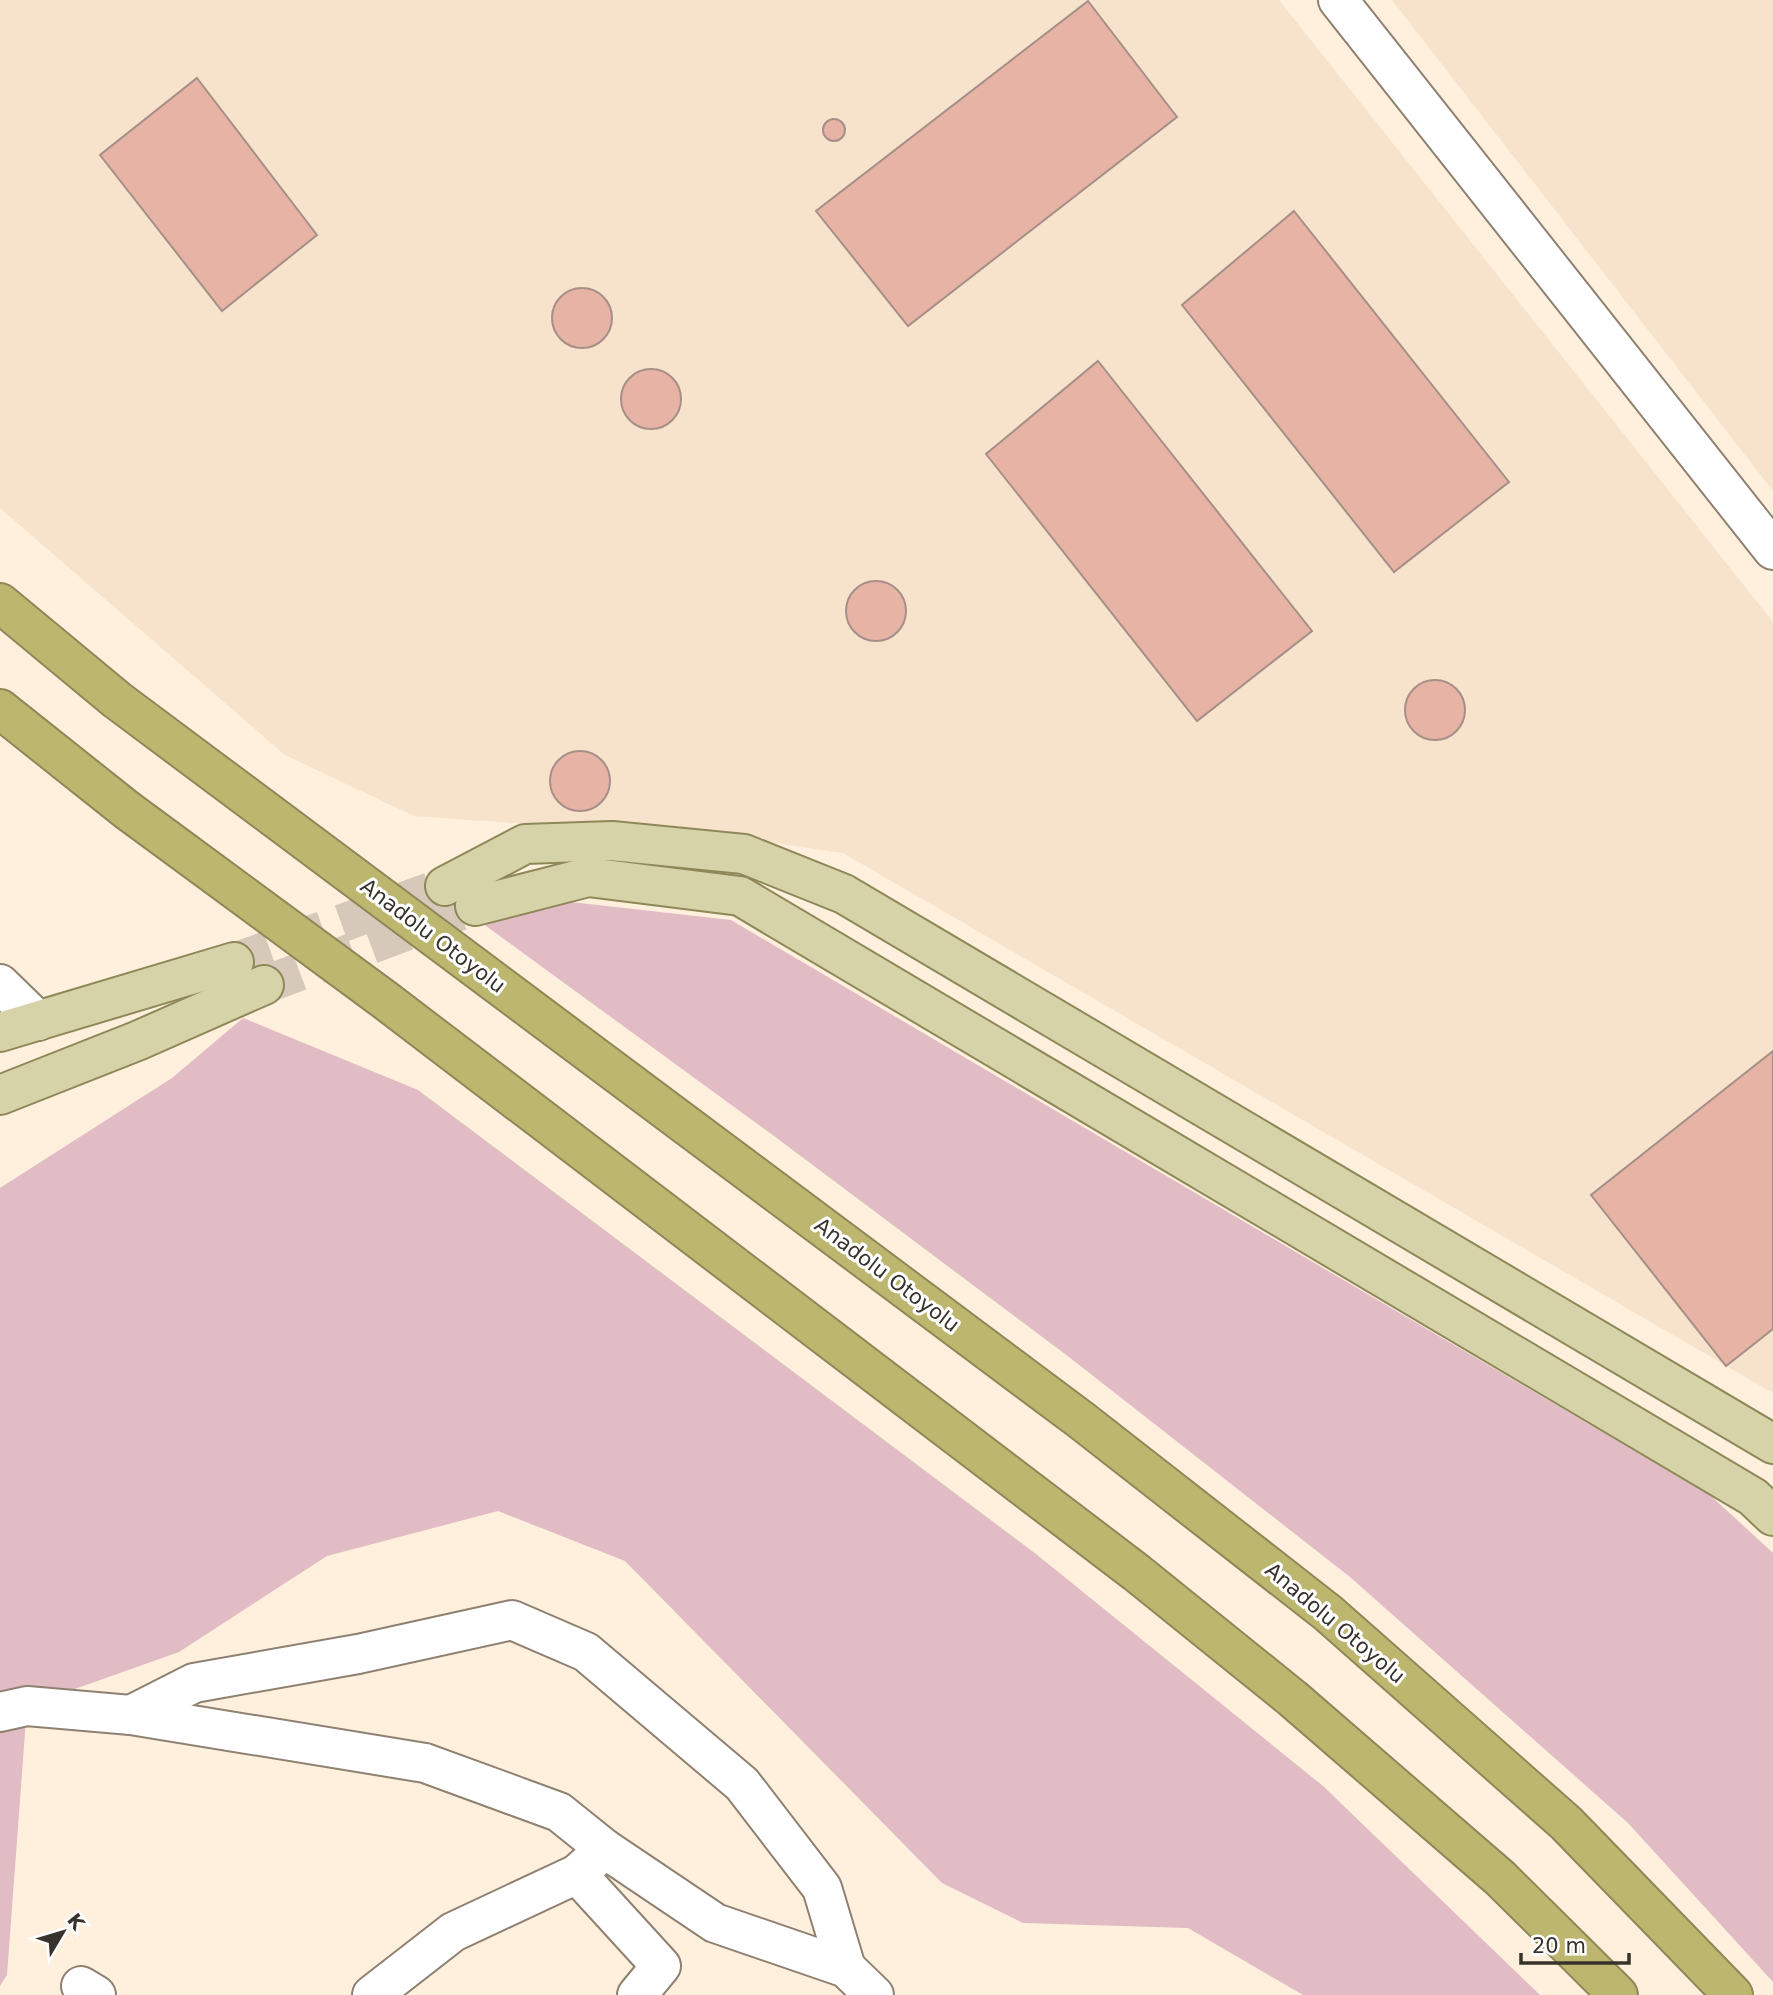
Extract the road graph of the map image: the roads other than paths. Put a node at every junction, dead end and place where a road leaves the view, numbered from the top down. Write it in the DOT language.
graph roads {
  1 [pos="1338,0"];
  2 [pos="1773,550"];
  3 [pos="0,603"];
  4 [pos="0,709"];
  5 [pos="234,962"];
  6 [pos="0,984"];
  7 [pos="264,985"];
  8 [pos="38,1021"];
  9 [pos="0,1032"];
  10 [pos="0,1095"];
  11 [pos="1773,1444"];
  12 [pos="1773,1516"];
  13 [pos="0,1712"];
  14 [pos="131,1715"];
  15 [pos="605,1849"];
  16 [pos="577,1874"];
  17 [pos="846,1968"];
  18 [pos="372,1995"];
  19 [pos="637,1995"];
  20 [pos="874,1995"];
  21 [pos="1618,1995"];
  22 [pos="1733,1995"];
  1 -- 2 [label="street"];
  3 -- 22 [label="highway, Anadolu Otoyolu"];
  4 -- 21 [label="highway"];
  5 -- 8 [label="main road"];
  6 -- 8 [label="street"];
  7 -- 10 [label="main road"];
  8 -- 9 [label="main road"];
  11 -- 12 [label="main road"];
  13 -- 14 [label="street"];
  14 -- 15 [label="street"];
  14 -- 17 [label="street"];
  15 -- 16 [label="street"];
  15 -- 17 [label="street"];
  16 -- 18 [label="street"];
  16 -- 19 [label="street"];
  17 -- 20 [label="street"];
}
